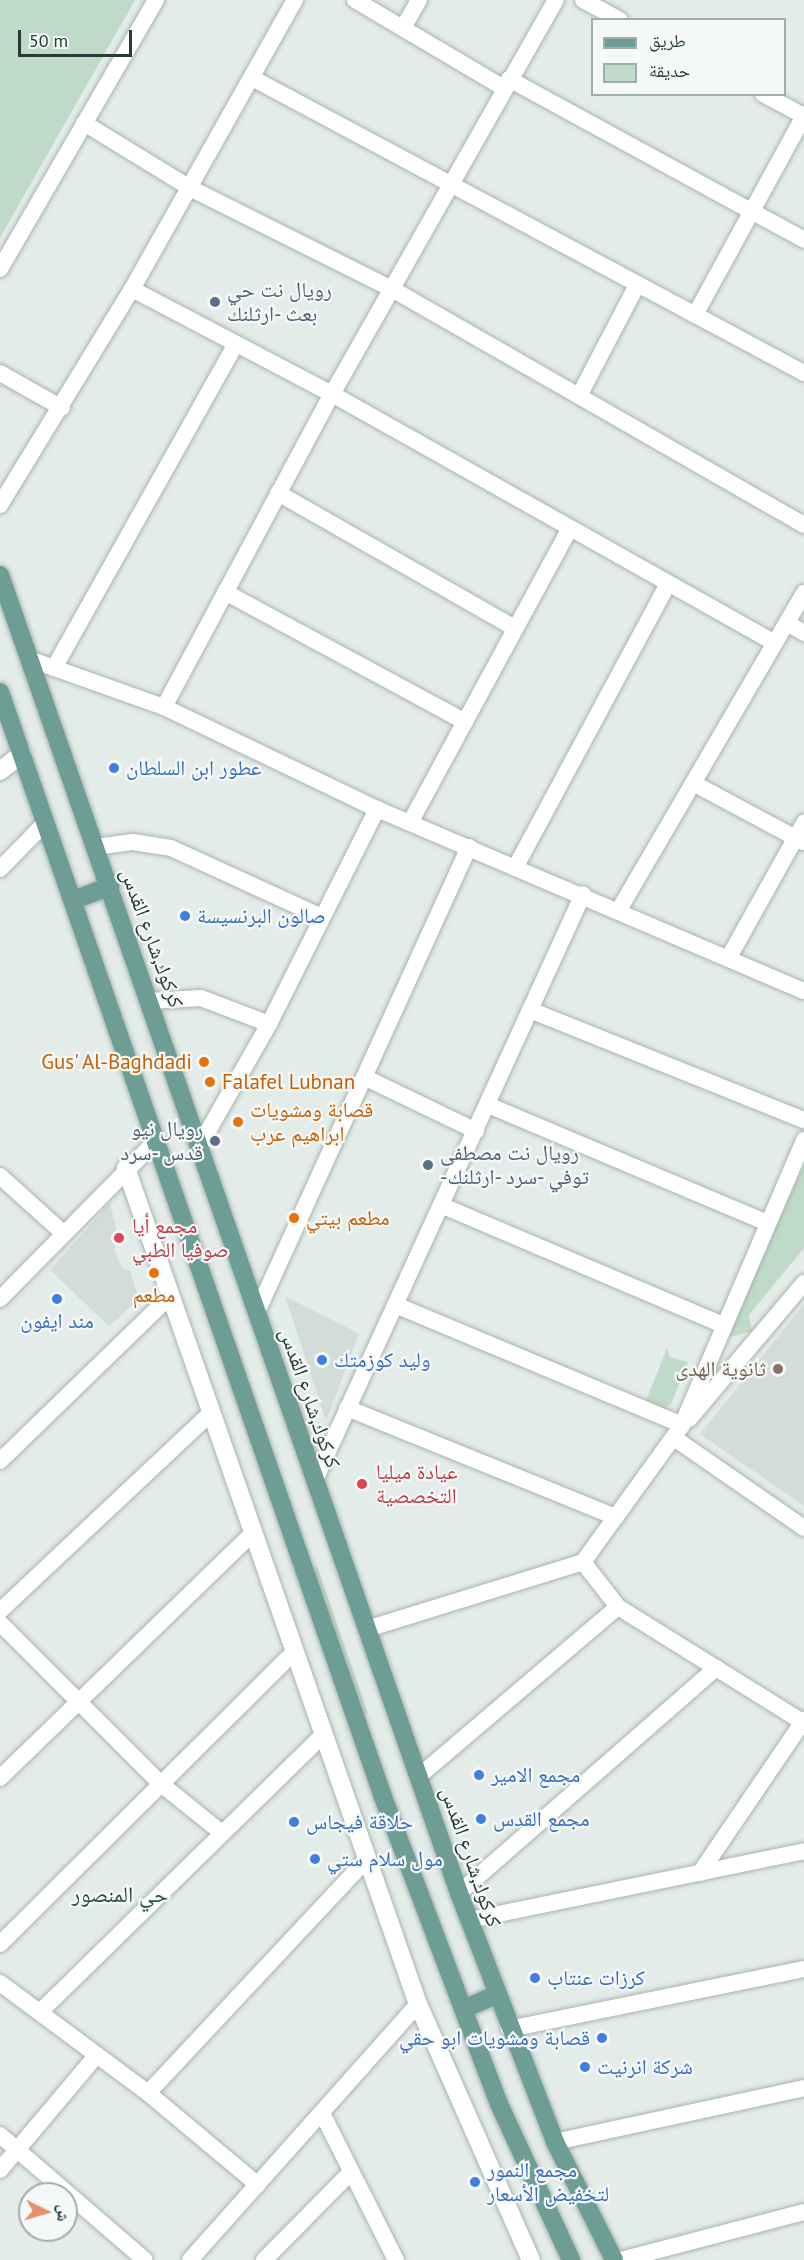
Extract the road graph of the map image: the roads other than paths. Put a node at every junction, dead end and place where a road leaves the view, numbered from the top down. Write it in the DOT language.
graph roads {
  1 [pos="156,0"];
  2 [pos="295,0"];
  3 [pos="355,0"];
  4 [pos="418,0"];
  5 [pos="556,0"];
  6 [pos="583,0"];
  7 [pos="616,18"];
  8 [pos="404,26"];
  9 [pos="255,79"];
  10 [pos="506,83"];
  11 [pos="767,96"];
  12 [pos="804,116"];
  13 [pos="84,123"];
  14 [pos="453,181"];
  15 [pos="190,188"];
  16 [pos="752,211"];
  17 [pos="804,240"];
  18 [pos="0,270"];
  19 [pos="638,285"];
  20 [pos="132,289"];
  21 [pos="392,289"];
  22 [pos="695,315"];
  23 [pos="235,345"];
  24 [pos="0,373"];
  25 [pos="804,373"];
  26 [pos="332,394"];
  27 [pos="579,396"];
  28 [pos="62,408"];
  29 [pos="278,493"];
  30 [pos="0,505"];
  31 [pos="804,525"];
  32 [pos="569,530"];
  33 [pos="0,575"];
  34 [pos="668,584"];
  35 [pos="225,592"];
  36 [pos="804,593"];
  37 [pos="787,622"];
  38 [pos="515,628"];
  39 [pos="804,633"];
  40 [pos="775,643"];
  41 [pos="29,659"];
  42 [pos="54,668"];
  43 [pos="0,692"];
  44 [pos="164,708"];
  45 [pos="465,722"];
  46 [pos="22,754"];
  47 [pos="0,771"];
  48 [pos="693,783"];
  49 [pos="376,809"];
  50 [pos="411,821"];
  51 [pos="46,822"];
  52 [pos="801,835"];
  53 [pos="96,847"];
  54 [pos="469,847"];
  55 [pos="515,868"];
  56 [pos="0,869"];
  57 [pos="110,886"];
  58 [pos="583,894"];
  59 [pos="74,900"];
  60 [pos="620,908"];
  61 [pos="321,916"];
  62 [pos="729,957"];
  63 [pos="804,991"];
  64 [pos="150,1001"];
  65 [pos="530,1010"];
  66 [pos="269,1024"];
  67 [pos="366,1078"];
  68 [pos="488,1105"];
  69 [pos="804,1120"];
  70 [pos="476,1131"];
  71 [pos="804,1140"];
  72 [pos="154,1143"];
  73 [pos="200,1145"];
  74 [pos="126,1168"];
  75 [pos="0,1176"];
  76 [pos="443,1206"];
  77 [pos="767,1223"];
  78 [pos="62,1232"];
  79 [pos="804,1283"];
  80 [pos="171,1295"];
  81 [pos="0,1299"];
  82 [pos="398,1306"];
  83 [pos="257,1312"];
  84 [pos="723,1325"];
  85 [pos="347,1408"];
  86 [pos="211,1413"];
  87 [pos="678,1432"];
  88 [pos="0,1461"];
  89 [pos="315,1480"];
  90 [pos="616,1517"];
  91 [pos="804,1528"];
  92 [pos="252,1534"];
  93 [pos="583,1562"];
  94 [pos="618,1607"];
  95 [pos="0,1611"];
  96 [pos="0,1623"];
  97 [pos="367,1629"];
  98 [pos="294,1652"];
  99 [pos="716,1668"];
  100 [pos="78,1700"];
  101 [pos="804,1721"];
  102 [pos="323,1735"];
  103 [pos="418,1777"];
  104 [pos="0,1778"];
  105 [pos="161,1784"];
  106 [pos="222,1833"];
  107 [pos="804,1851"];
  108 [pos="367,1859"];
  109 [pos="700,1873"];
  110 [pos="459,1893"];
  111 [pos="469,1920"];
  112 [pos="0,1944"];
  113 [pos="804,1969"];
  114 [pos="0,1983"];
  115 [pos="496,1995"];
  116 [pos="418,2004"];
  117 [pos="464,2009"];
  118 [pos="40,2013"];
  119 [pos="509,2029"];
  120 [pos="97,2055"];
  121 [pos="804,2088"];
  122 [pos="148,2093"];
  123 [pos="322,2113"];
  124 [pos="0,2134"];
  125 [pos="555,2142"];
  126 [pos="18,2150"];
  127 [pos="0,2170"];
  128 [pos="351,2172"];
  129 [pos="258,2185"];
  130 [pos="804,2212"];
  131 [pos="145,2260"];
  132 [pos="190,2260"];
  133 [pos="264,2260"];
  134 [pos="396,2260"];
  135 [pos="531,2260"];
  136 [pos="571,2260"];
  137 [pos="614,2260"];
  138 [pos="621,2260"];
  1 -- 13 [label="street"];
  2 -- 9 [label="street"];
  3 -- 8 [label="street"];
  4 -- 8 [label="street"];
  5 -- 10 [label="street"];
  6 -- 7 [label="street"];
  8 -- 10 [label="street"];
  9 -- 14 [label="street"];
  9 -- 15 [label="street"];
  10 -- 14 [label="street"];
  10 -- 16 [label="street"];
  11 -- 12 [label="street"];
  12 -- 16 [label="street"];
  13 -- 15 [label="street"];
  13 -- 18 [label="street"];
  14 -- 19 [label="street"];
  14 -- 21 [label="street"];
  15 -- 20 [label="street"];
  15 -- 21 [label="street"];
  16 -- 17 [label="street"];
  16 -- 22 [label="street"];
  19 -- 22 [label="street"];
  19 -- 27 [label="street"];
  20 -- 23 [label="street"];
  20 -- 28 [label="street"];
  21 -- 26 [label="street"];
  21 -- 27 [label="street"];
  22 -- 25 [label="street"];
  23 -- 26 [label="street"];
  23 -- 42 [label="street"];
  24 -- 28 [label="street"];
  26 -- 29 [label="street"];
  26 -- 32 [label="street"];
  27 -- 31 [label="street"];
  28 -- 30 [label="street"];
  29 -- 35 [label="street"];
  29 -- 38 [label="street"];
  32 -- 34 [label="street"];
  32 -- 38 [label="street"];
  33 -- 41 [label="main road, كركوك,شارع القدس"];
  34 -- 40 [label="street"];
  34 -- 55 [label="street"];
  35 -- 44 [label="street"];
  35 -- 45 [label="street"];
  36 -- 37 [label="street"];
  37 -- 39 [label="street"];
  37 -- 40 [label="street"];
  38 -- 45 [label="street"];
  40 -- 48 [label="street"];
  41 -- 42 [label="street"];
  41 -- 53 [label="main road, كركوك,شارع القدس"];
  42 -- 44 [label="street"];
  43 -- 46 [label="main road"];
  44 -- 49 [label="street"];
  45 -- 50 [label="street"];
  46 -- 47 [label="street"];
  46 -- 51 [label="main road"];
  48 -- 52 [label="street"];
  48 -- 60 [label="street"];
  49 -- 50 [label="street"];
  49 -- 61 [label="street"];
  50 -- 54 [label="street"];
  51 -- 56 [label="street"];
  51 -- 59 [label="main road"];
  52 -- 62 [label="street"];
  53 -- 57 [label="main road, كركوك,شارع القدس"];
  53 -- 61 [label="street"];
  54 -- 55 [label="street"];
  54 -- 67 [label="street"];
  55 -- 58 [label="street"];
  57 -- 59 [label="main road"];
  57 -- 64 [label="main road, كركوك,شارع القدس"];
  58 -- 60 [label="street"];
  58 -- 65 [label="street"];
  59 -- 72 [label="main road"];
  60 -- 62 [label="street"];
  61 -- 66 [label="street"];
  62 -- 63 [label="street"];
  64 -- 66 [label="street"];
  64 -- 73 [label="main road, كركوك,شارع القدس"];
  65 -- 68 [label="street"];
  65 -- 69 [label="street"];
  66 -- 73 [label="street"];
  67 -- 70 [label="street"];
  67 -- 83 [label="street"];
  68 -- 70 [label="street"];
  68 -- 77 [label="street"];
  70 -- 76 [label="street"];
  71 -- 77 [label="street"];
  72 -- 74 [label="street"];
  72 -- 117 [label="main road"];
  73 -- 83 [label="main road, كركوك,شارع القدس"];
  74 -- 78 [label="street"];
  74 -- 80 [label="street"];
  75 -- 78 [label="street"];
  76 -- 82 [label="street"];
  76 -- 84 [label="street"];
  77 -- 84 [label="street"];
  78 -- 81 [label="street"];
  79 -- 87 [label="street"];
  80 -- 86 [label="street"];
  80 -- 88 [label="street"];
  82 -- 85 [label="street"];
  82 -- 87 [label="street"];
  83 -- 89 [label="main road, كركوك,شارع القدس"];
  84 -- 87 [label="street"];
  85 -- 89 [label="street"];
  85 -- 90 [label="street"];
  86 -- 92 [label="street"];
  86 -- 95 [label="street"];
  87 -- 90 [label="street"];
  87 -- 91 [label="street"];
  89 -- 97 [label="main road, كركوك,شارع القدس"];
  90 -- 93 [label="street"];
  92 -- 98 [label="street"];
  92 -- 100 [label="street"];
  93 -- 94 [label="street"];
  93 -- 97 [label="street"];
  94 -- 99 [label="street"];
  94 -- 103 [label="street"];
  96 -- 100 [label="street"];
  97 -- 103 [label="main road, كركوك,شارع القدس"];
  98 -- 102 [label="street"];
  98 -- 105 [label="street"];
  99 -- 101 [label="street"];
  99 -- 110 [label="street"];
  100 -- 104 [label="street"];
  100 -- 105 [label="street"];
  101 -- 109 [label="street"];
  102 -- 106 [label="street"];
  102 -- 108 [label="street"];
  103 -- 110 [label="main road, كركوك,شارع القدس"];
  105 -- 106 [label="street"];
  105 -- 112 [label="street"];
  106 -- 118 [label="street"];
  107 -- 109 [label="street"];
  108 -- 116 [label="street"];
  108 -- 122 [label="street"];
  109 -- 111 [label="street"];
  110 -- 111 [label="main road, كركوك,شارع القدس"];
  111 -- 115 [label="main road, كركوك,شارع القدس"];
  113 -- 119 [label="street"];
  114 -- 118 [label="street"];
  115 -- 117 [label="main road"];
  115 -- 119 [label="main road, كركوك,شارع القدس"];
  116 -- 123 [label="street"];
  116 -- 135 [label="street"];
  117 -- 136 [label="main road"];
  118 -- 120 [label="street"];
  119 -- 125 [label="main road, كركوك,شارع القدس"];
  120 -- 122 [label="street"];
  120 -- 126 [label="street"];
  121 -- 125 [label="street"];
  122 -- 129 [label="street"];
  123 -- 128 [label="street"];
  123 -- 129 [label="street"];
  124 -- 126 [label="street"];
  125 -- 137 [label="main road, كركوك,شارع القدس"];
  126 -- 127 [label="street"];
  126 -- 131 [label="street"];
  128 -- 133 [label="street"];
  128 -- 134 [label="street"];
  129 -- 132 [label="street"];
  130 -- 138 [label="street"];
}
